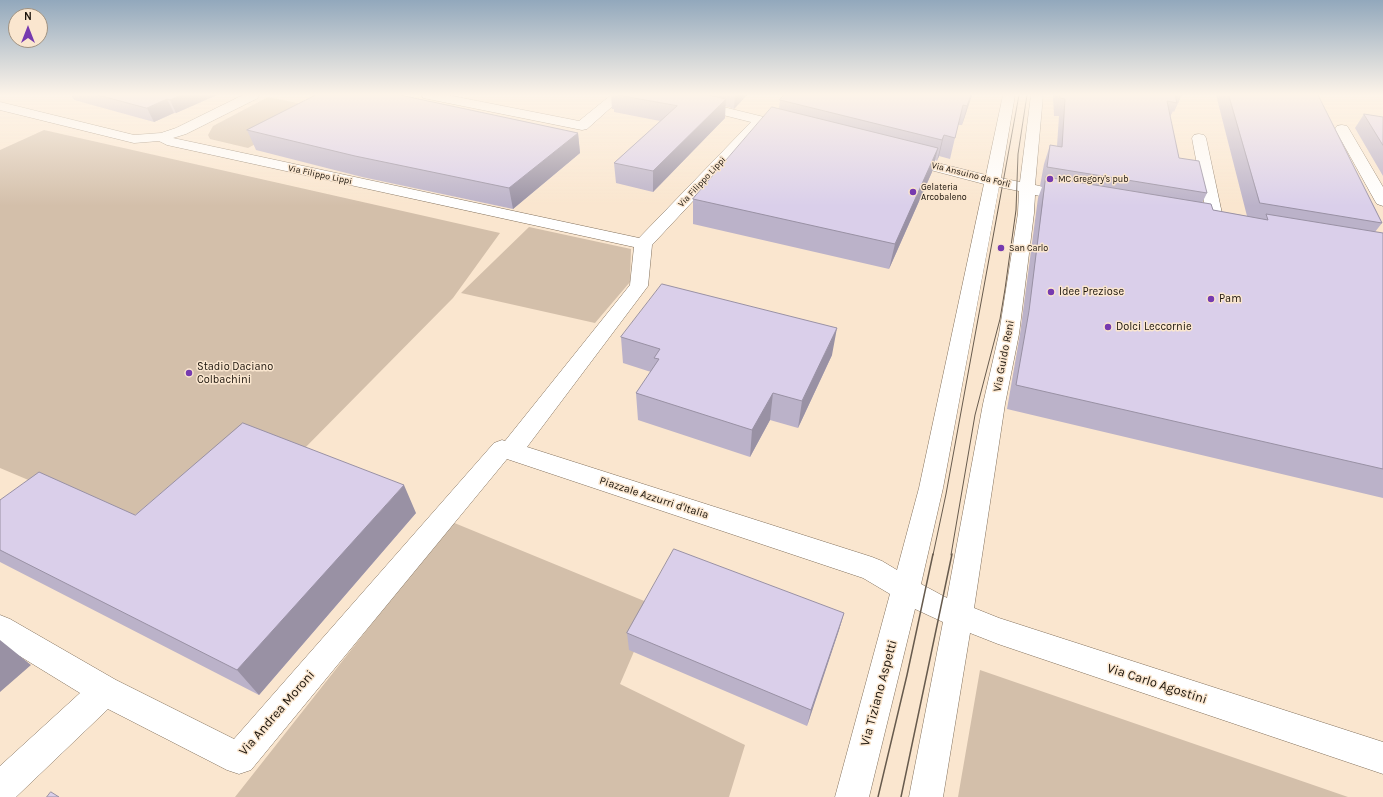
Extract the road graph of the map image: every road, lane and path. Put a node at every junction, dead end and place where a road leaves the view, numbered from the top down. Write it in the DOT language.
graph roads {
  1 [pos="103,132"];
  2 [pos="177,132"];
  3 [pos="749,132"];
  4 [pos="1002,132"];
  5 [pos="1033,132"];
  6 [pos="1344,132"];
  7 [pos="162,137"];
  8 [pos="1199,138"];
  9 [pos="892,155"];
  10 [pos="992,181"];
  11 [pos="1027,189"];
  12 [pos="1083,200"];
  13 [pos="1383,201"];
  14 [pos="1215,223"];
  15 [pos="643,244"];
  16 [pos="502,449"];
  17 [pos="906,590"];
  18 [pos="945,610"];
  19 [pos="0,628"];
  20 [pos="105,691"];
  21 [pos="1383,758"];
  22 [pos="0,789"];
  23 [pos="852,797"];
  24 [pos="926,797"];
  1 -- 7 [label="street, Via Filippo Lippi"];
  2 -- 7 [label="street"];
  3 -- 15 [label="street, Via Filippo Lippi"];
  4 -- 10 [label="street"];
  5 -- 11 [label="street, Via Guido Reni"];
  6 -- 13 [label="street"];
  7 -- 15 [label="street, Via Filippo Lippi"];
  8 -- 14 [label="street"];
  9 -- 10 [label="street, Via Ansuino da Forlì"];
  10 -- 11 [label="street, Via Ansuino da Forlì"];
  10 -- 17 [label="street"];
  11 -- 12 [label="street, Via Ansuino da Forlì"];
  11 -- 18 [label="street, Via Guido Reni"];
  15 -- 17 [label="street, Piazzale Azzurri d'Italia"];
  16 -- 20 [label="street, Via Andrea Moroni"];
  17 -- 18 [label="street, Piazzale Azzurri d'Italia"];
  17 -- 23 [label="street, Via Tiziano Aspetti"];
  18 -- 21 [label="street, Via Carlo Agostini"];
  18 -- 24 [label="street"];
  19 -- 20 [label="street, Via Andrea Moroni"];
  20 -- 22 [label="street"];
}
